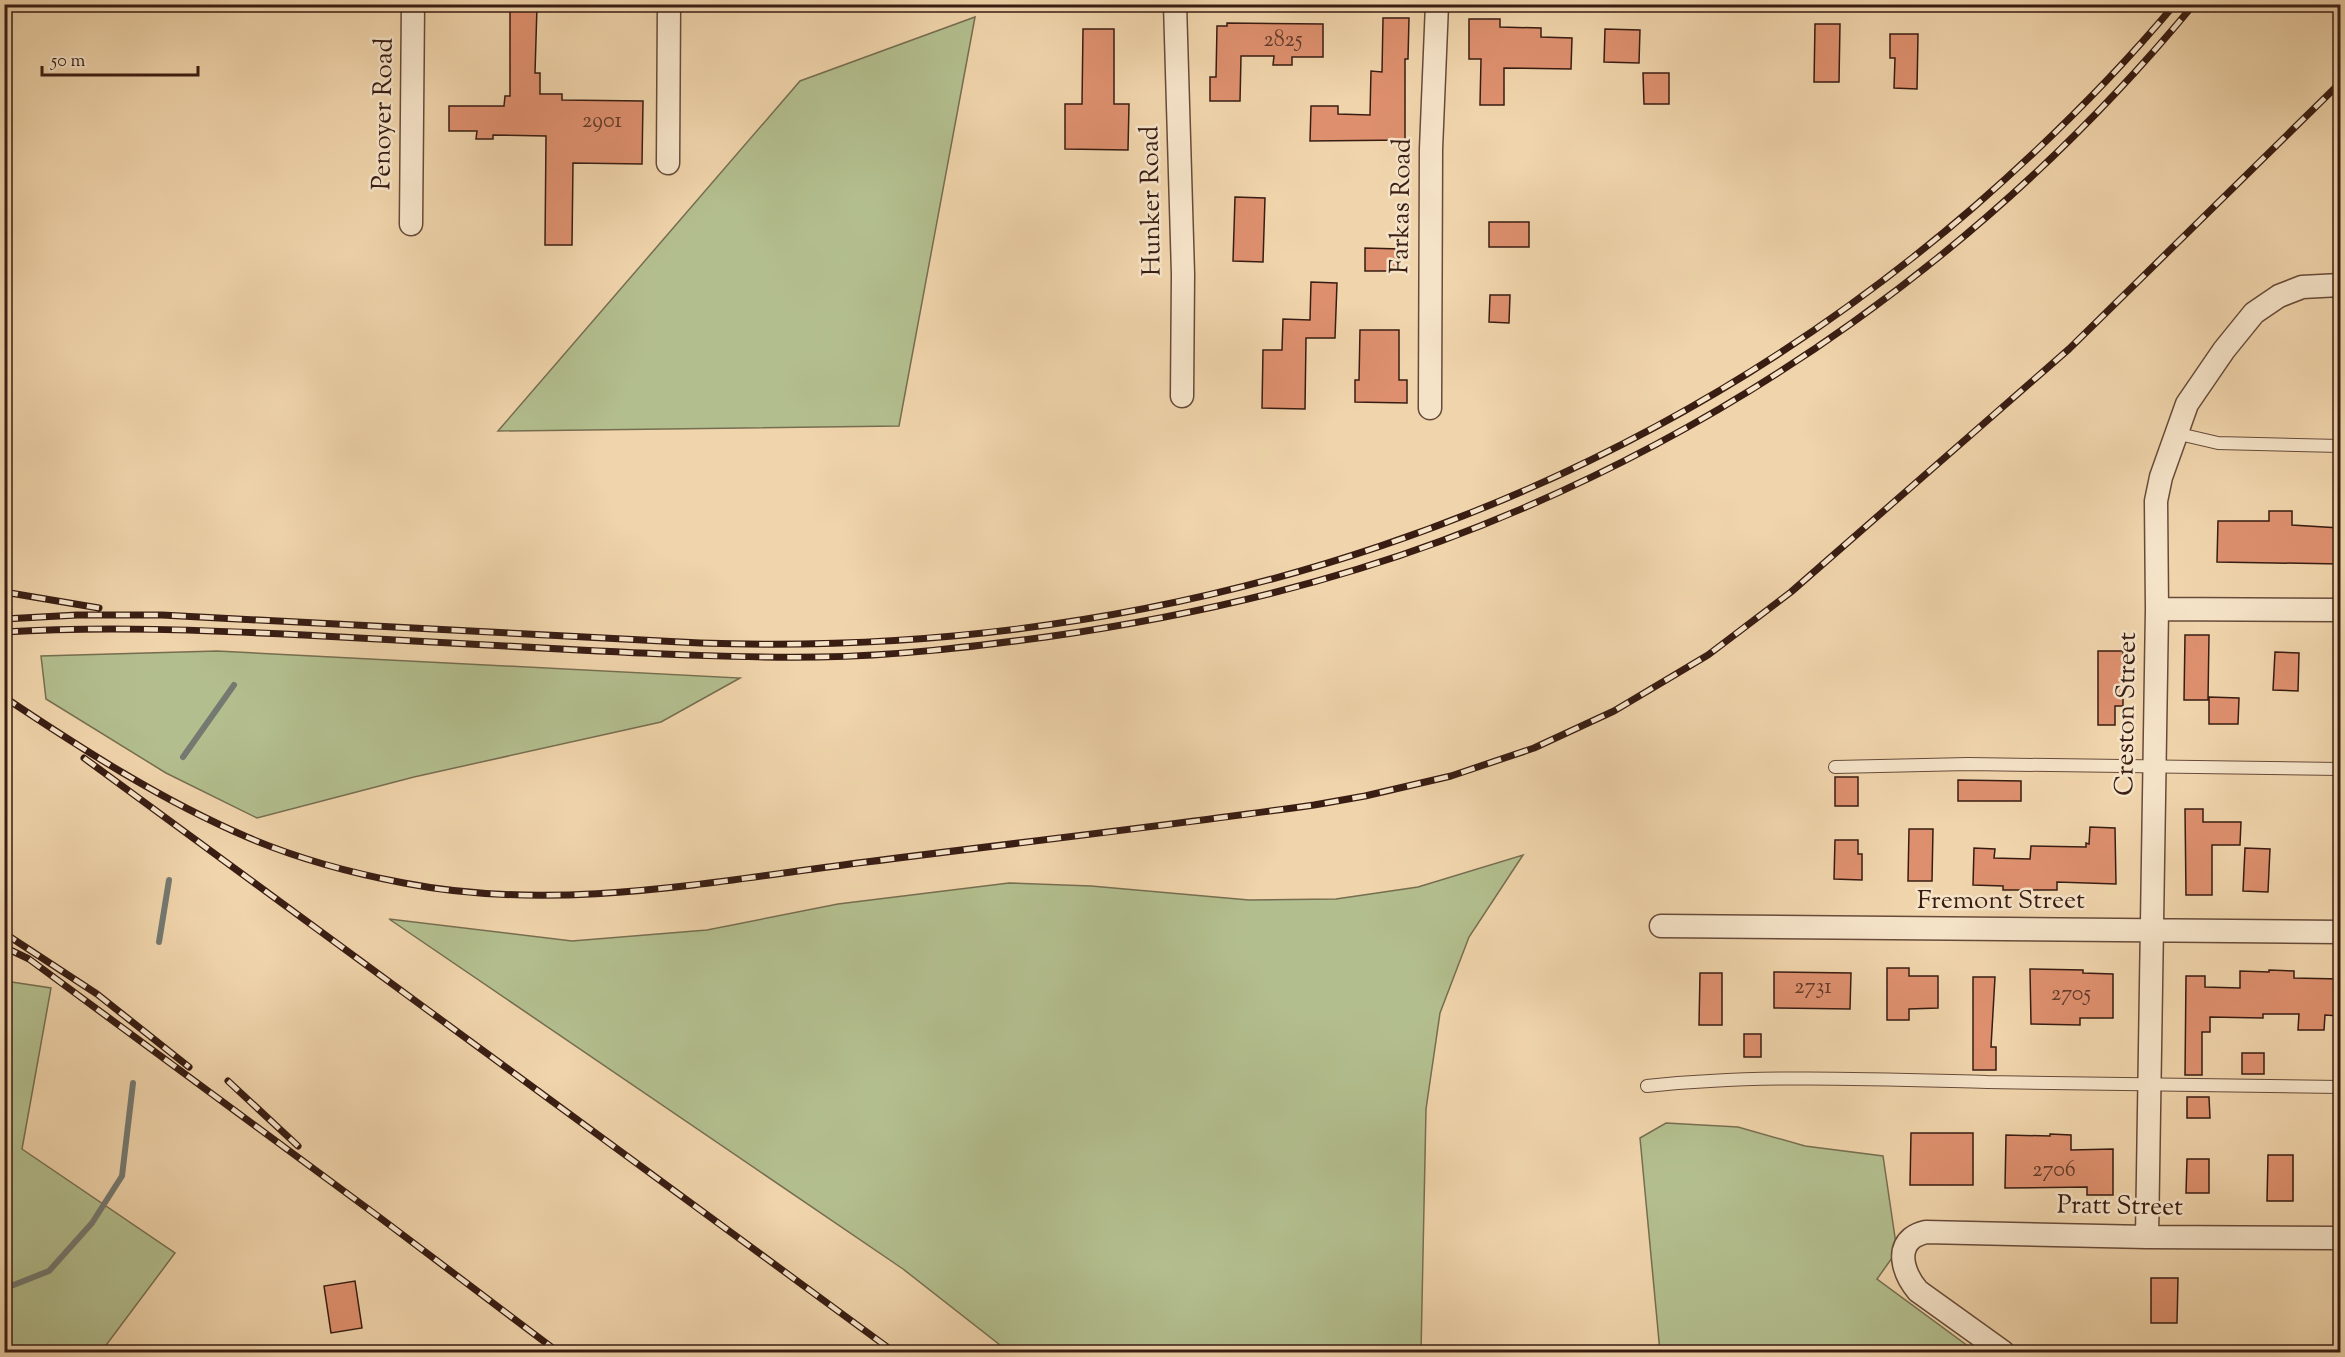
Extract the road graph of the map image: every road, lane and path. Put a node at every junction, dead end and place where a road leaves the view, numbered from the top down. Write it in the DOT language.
graph roads {
  1 [pos="413,4"];
  2 [pos="669,4"];
  3 [pos="1175,4"];
  4 [pos="1437,4"];
  5 [pos="668,163"];
  6 [pos="411,224"];
  7 [pos="2340,285"];
  8 [pos="1182,396"];
  9 [pos="1430,408"];
  10 [pos="2175,433"];
  11 [pos="2340,446"];
  12 [pos="2157,609"];
  13 [pos="2340,610"];
  14 [pos="1835,767"];
  15 [pos="2155,768"];
  16 [pos="2340,769"];
  17 [pos="1661,926"];
  18 [pos="2152,930"];
  19 [pos="2340,933"];
  20 [pos="2149,1085"];
  21 [pos="1647,1086"];
  22 [pos="2340,1086"];
  23 [pos="2147,1237"];
  24 [pos="2340,1238"];
  25 [pos="2002,1353"];
  1 -- 6 [label="street, Penoyer Road"];
  2 -- 5 [label="street"];
  3 -- 8 [label="street, Hunker Road"];
  4 -- 9 [label="street, Farkas Road"];
  7 -- 10 [label="street, Creston Street"];
  10 -- 11 [label="lane"];
  10 -- 12 [label="street, Creston Street"];
  12 -- 13 [label="street"];
  12 -- 15 [label="street, Creston Street"];
  14 -- 15 [label="lane"];
  15 -- 16 [label="lane"];
  15 -- 18 [label="street, Creston Street"];
  17 -- 18 [label="street, Fremont Street"];
  18 -- 19 [label="street, Fremont Street"];
  18 -- 20 [label="street, Creston Street"];
  20 -- 21 [label="lane"];
  20 -- 22 [label="lane"];
  20 -- 23 [label="street, Creston Street"];
  23 -- 24 [label="street, Pratt Street"];
  23 -- 25 [label="street, Pratt Street"];
}
